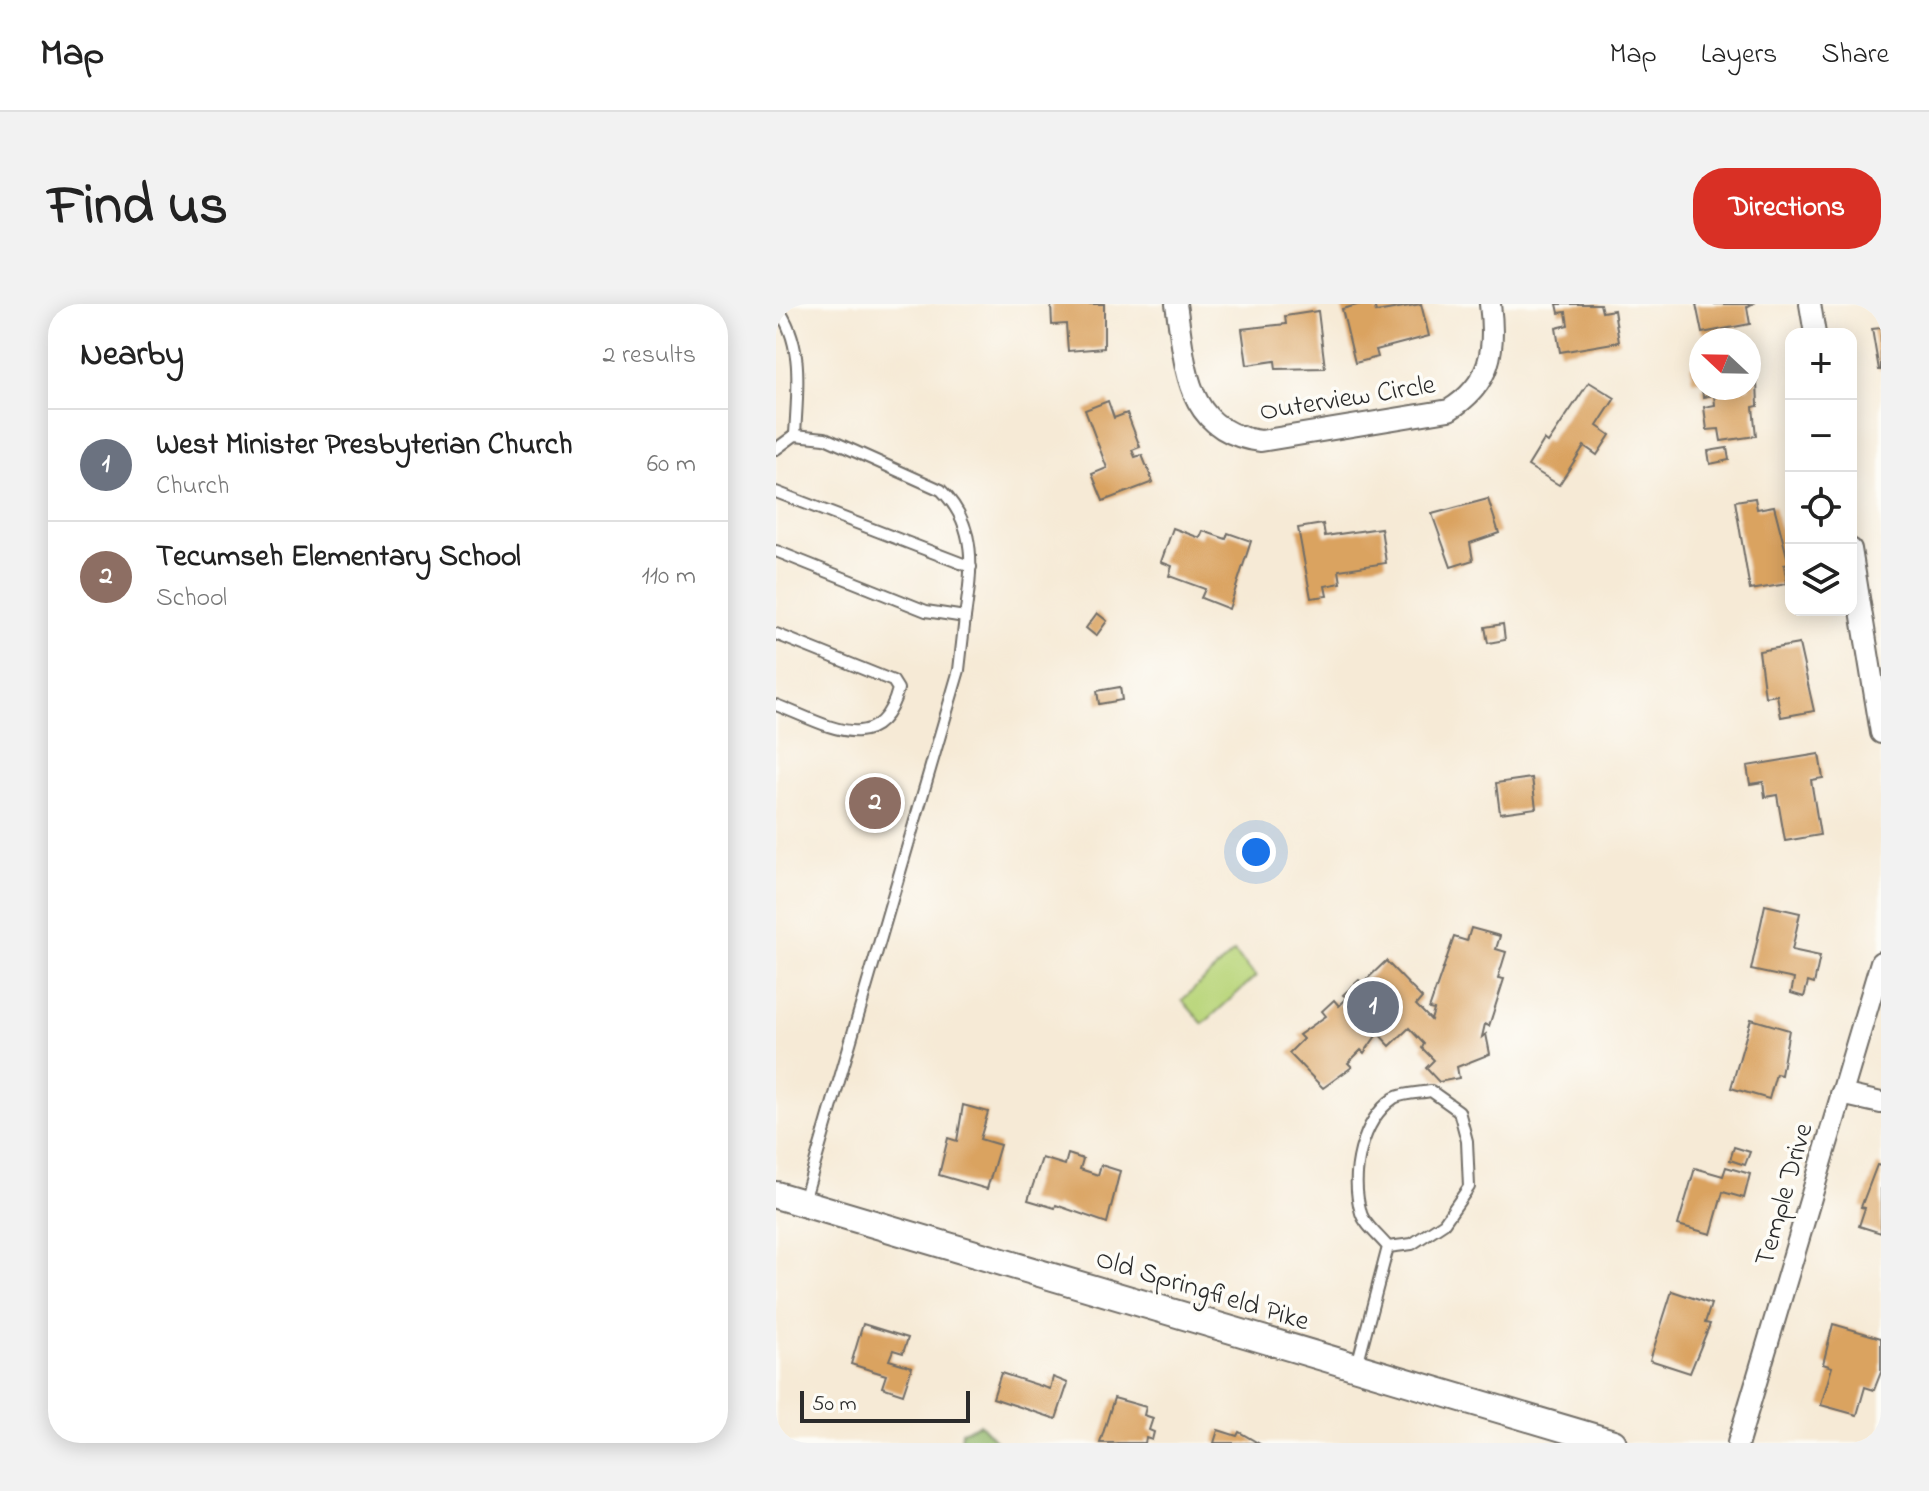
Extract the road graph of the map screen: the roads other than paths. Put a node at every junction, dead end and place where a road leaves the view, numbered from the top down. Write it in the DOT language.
graph roads {
  1 [pos="1176,304"];
  2 [pos="1490,304"];
  3 [pos="1810,304"];
  4 [pos="776,306"];
  5 [pos="1814,328"];
  6 [pos="795,435"];
  7 [pos="776,449"];
  8 [pos="776,492"];
  9 [pos="776,551"];
  10 [pos="971,567"];
  11 [pos="1857,586"];
  12 [pos="965,617"];
  13 [pos="776,634"];
  14 [pos="776,705"];
  15 [pos="1881,733"];
  16 [pos="1881,962"];
  17 [pos="1841,1094"];
  18 [pos="1881,1103"];
  19 [pos="776,1195"];
  20 [pos="804,1203"];
  21 [pos="1388,1247"];
  22 [pos="1356,1367"];
  23 [pos="1613,1443"];
  24 [pos="1738,1443"];
  1 -- 2 [label="street, Outerview Circle"];
  3 -- 5 [label="street"];
  4 -- 6 [label="lane"];
  6 -- 7 [label="lane"];
  6 -- 10 [label="lane"];
  8 -- 10 [label="lane"];
  9 -- 12 [label="lane"];
  10 -- 12 [label="lane"];
  11 -- 15 [label="street"];
  12 -- 20 [label="lane"];
  13 -- 14 [label="lane"];
  16 -- 17 [label="street, Temple Drive"];
  17 -- 18 [label="street"];
  17 -- 24 [label="street, Temple Drive"];
  19 -- 20 [label="street, Old Springfield Pike"];
  20 -- 22 [label="street, Old Springfield Pike"];
  21 -- 21 [label="lane"];
  21 -- 22 [label="lane"];
  22 -- 23 [label="street, Old Springfield Pike"];
}
